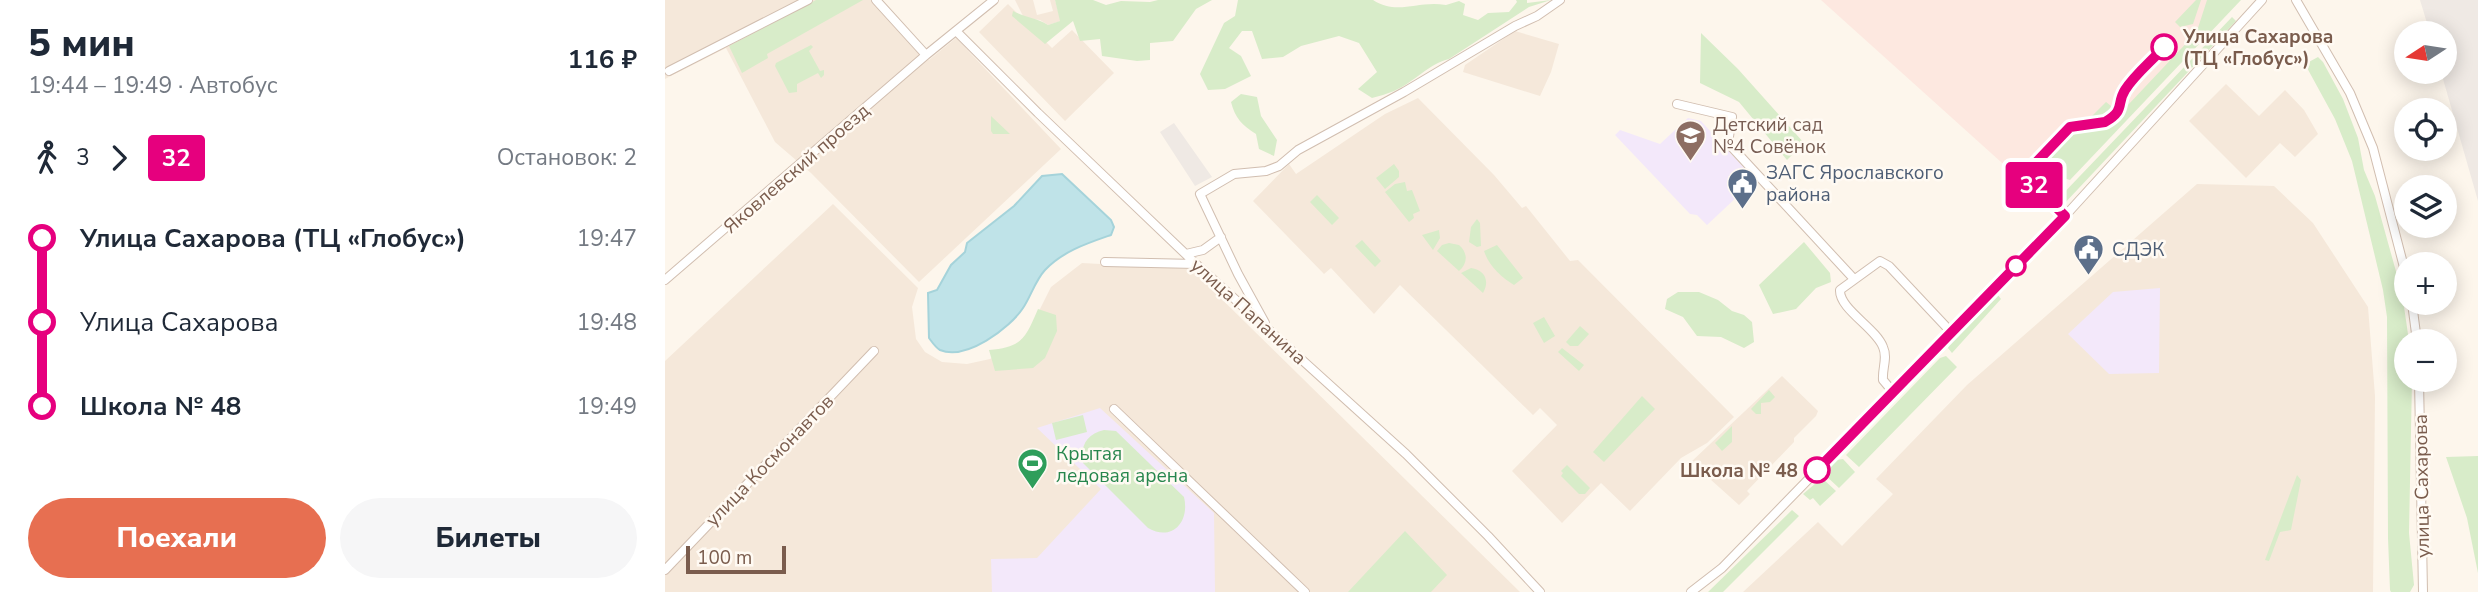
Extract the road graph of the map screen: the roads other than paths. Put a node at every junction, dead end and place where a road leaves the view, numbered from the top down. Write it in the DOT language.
graph roads {
  1 [pos="808,0"];
  2 [pos="876,0"];
  3 [pos="994,0"];
  4 [pos="1560,0"];
  5 [pos="2262,0"];
  6 [pos="2296,0"];
  7 [pos="956,31"];
  8 [pos="926,55"];
  9 [pos="669,71"];
  10 [pos="1677,104"];
  11 [pos="1221,237"];
  12 [pos="2400,252"];
  13 [pos="1186,254"];
  14 [pos="1105,262"];
  15 [pos="1196,264"];
  16 [pos="1854,279"];
  17 [pos="665,280"];
  18 [pos="1268,328"];
  19 [pos="1951,332"];
  20 [pos="874,351"];
  21 [pos="1893,392"];
  22 [pos="2419,392"];
  23 [pos="1114,409"];
  24 [pos="665,570"];
  25 [pos="1699,589"];
  26 [pos="1305,592"];
  27 [pos="1540,592"];
  28 [pos="1691,592"];
  29 [pos="2423,592"];
  1 -- 9 [label="street"];
  2 -- 8 [label="street"];
  3 -- 7 [label="street, Яковлевский проезд"];
  4 -- 11 [label="street"];
  5 -- 19 [label="street"];
  6 -- 12 [label="street"];
  7 -- 8 [label="street, Яковлевский проезд"];
  7 -- 13 [label="street, улица Папанина"];
  8 -- 17 [label="street, Яковлевский проезд"];
  10 -- 16 [label="street"];
  11 -- 13 [label="street"];
  11 -- 18 [label="street"];
  13 -- 15 [label="street, улица Папанина"];
  14 -- 15 [label="street"];
  15 -- 18 [label="street, улица Папанина"];
  16 -- 19 [label="street"];
  16 -- 21 [label="street"];
  18 -- 27 [label="street, улица Папанина"];
  19 -- 21 [label="street"];
  20 -- 24 [label="street, улица Космонавтов"];
  21 -- 25 [label="street"];
  22 -- 29 [label="street, улица Сахарова"];
  23 -- 26 [label="street"];
  25 -- 28 [label="street"];
}
